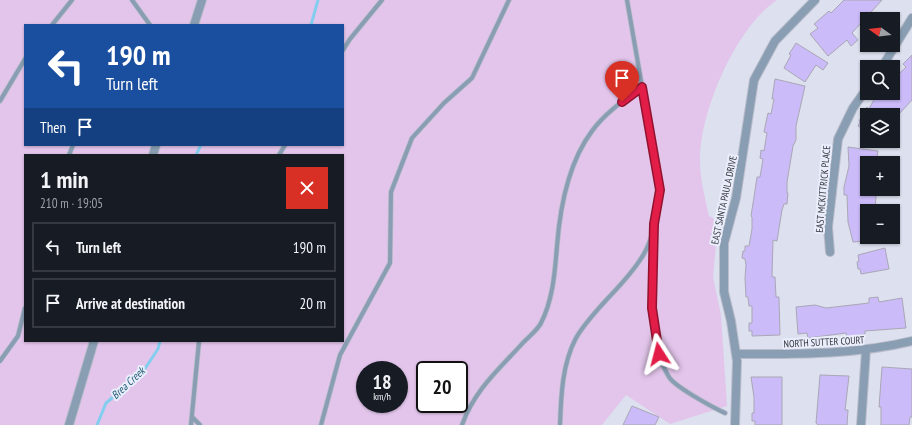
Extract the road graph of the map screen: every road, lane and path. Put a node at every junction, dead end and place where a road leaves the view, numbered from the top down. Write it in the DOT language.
graph roads {
  1 [pos="72,0"];
  2 [pos="132,0"];
  3 [pos="382,0"];
  4 [pos="509,0"];
  5 [pos="627,0"];
  6 [pos="815,0"];
  7 [pos="201,1"];
  8 [pos="912,18"];
  9 [pos="53,24"];
  10 [pos="149,24"];
  11 [pos="194,24"];
  12 [pos="344,48"];
  13 [pos="886,60"];
  14 [pos="24,61"];
  15 [pos="642,87"];
  16 [pos="860,98"];
  17 [pos="0,101"];
  18 [pos="654,224"];
  19 [pos="830,252"];
  20 [pos="24,312"];
  21 [pos="912,341"];
  22 [pos="94,342"];
  23 [pos="199,342"];
  24 [pos="866,350"];
  25 [pos="736,354"];
  26 [pos="0,361"];
  27 [pos="725,413"];
  28 [pos="192,417"];
  29 [pos="69,425"];
  30 [pos="191,425"];
  31 [pos="200,425"];
  32 [pos="321,425"];
  33 [pos="462,425"];
  34 [pos="560,425"];
  35 [pos="735,425"];
  36 [pos="861,425"];
  1 -- 9 [label="lane"];
  2 -- 10 [label="lane"];
  3 -- 12 [label="lane"];
  4 -- 32 [label="lane"];
  5 -- 15 [label="lane"];
  6 -- 25 [label="street, EAST SANTA PAULA DRIVE"];
  7 -- 11 [label="street"];
  8 -- 13 [label="street"];
  14 -- 17 [label="lane"];
  15 -- 18 [label="lane"];
  15 -- 33 [label="lane"];
  16 -- 19 [label="street, EAST MCKITTRICK PLACE"];
  18 -- 27 [label="lane"];
  18 -- 34 [label="lane"];
  20 -- 26 [label="lane"];
  21 -- 24 [label="street, NORTH SUTTER COURT"];
  22 -- 29 [label="street"];
  23 -- 28 [label="lane"];
  24 -- 25 [label="street, NORTH SUTTER COURT"];
  24 -- 36 [label="street"];
  25 -- 35 [label="street, EAST SANTA PAULA DRIVE"];
  28 -- 30 [label="lane"];
  28 -- 31 [label="lane"];
}
